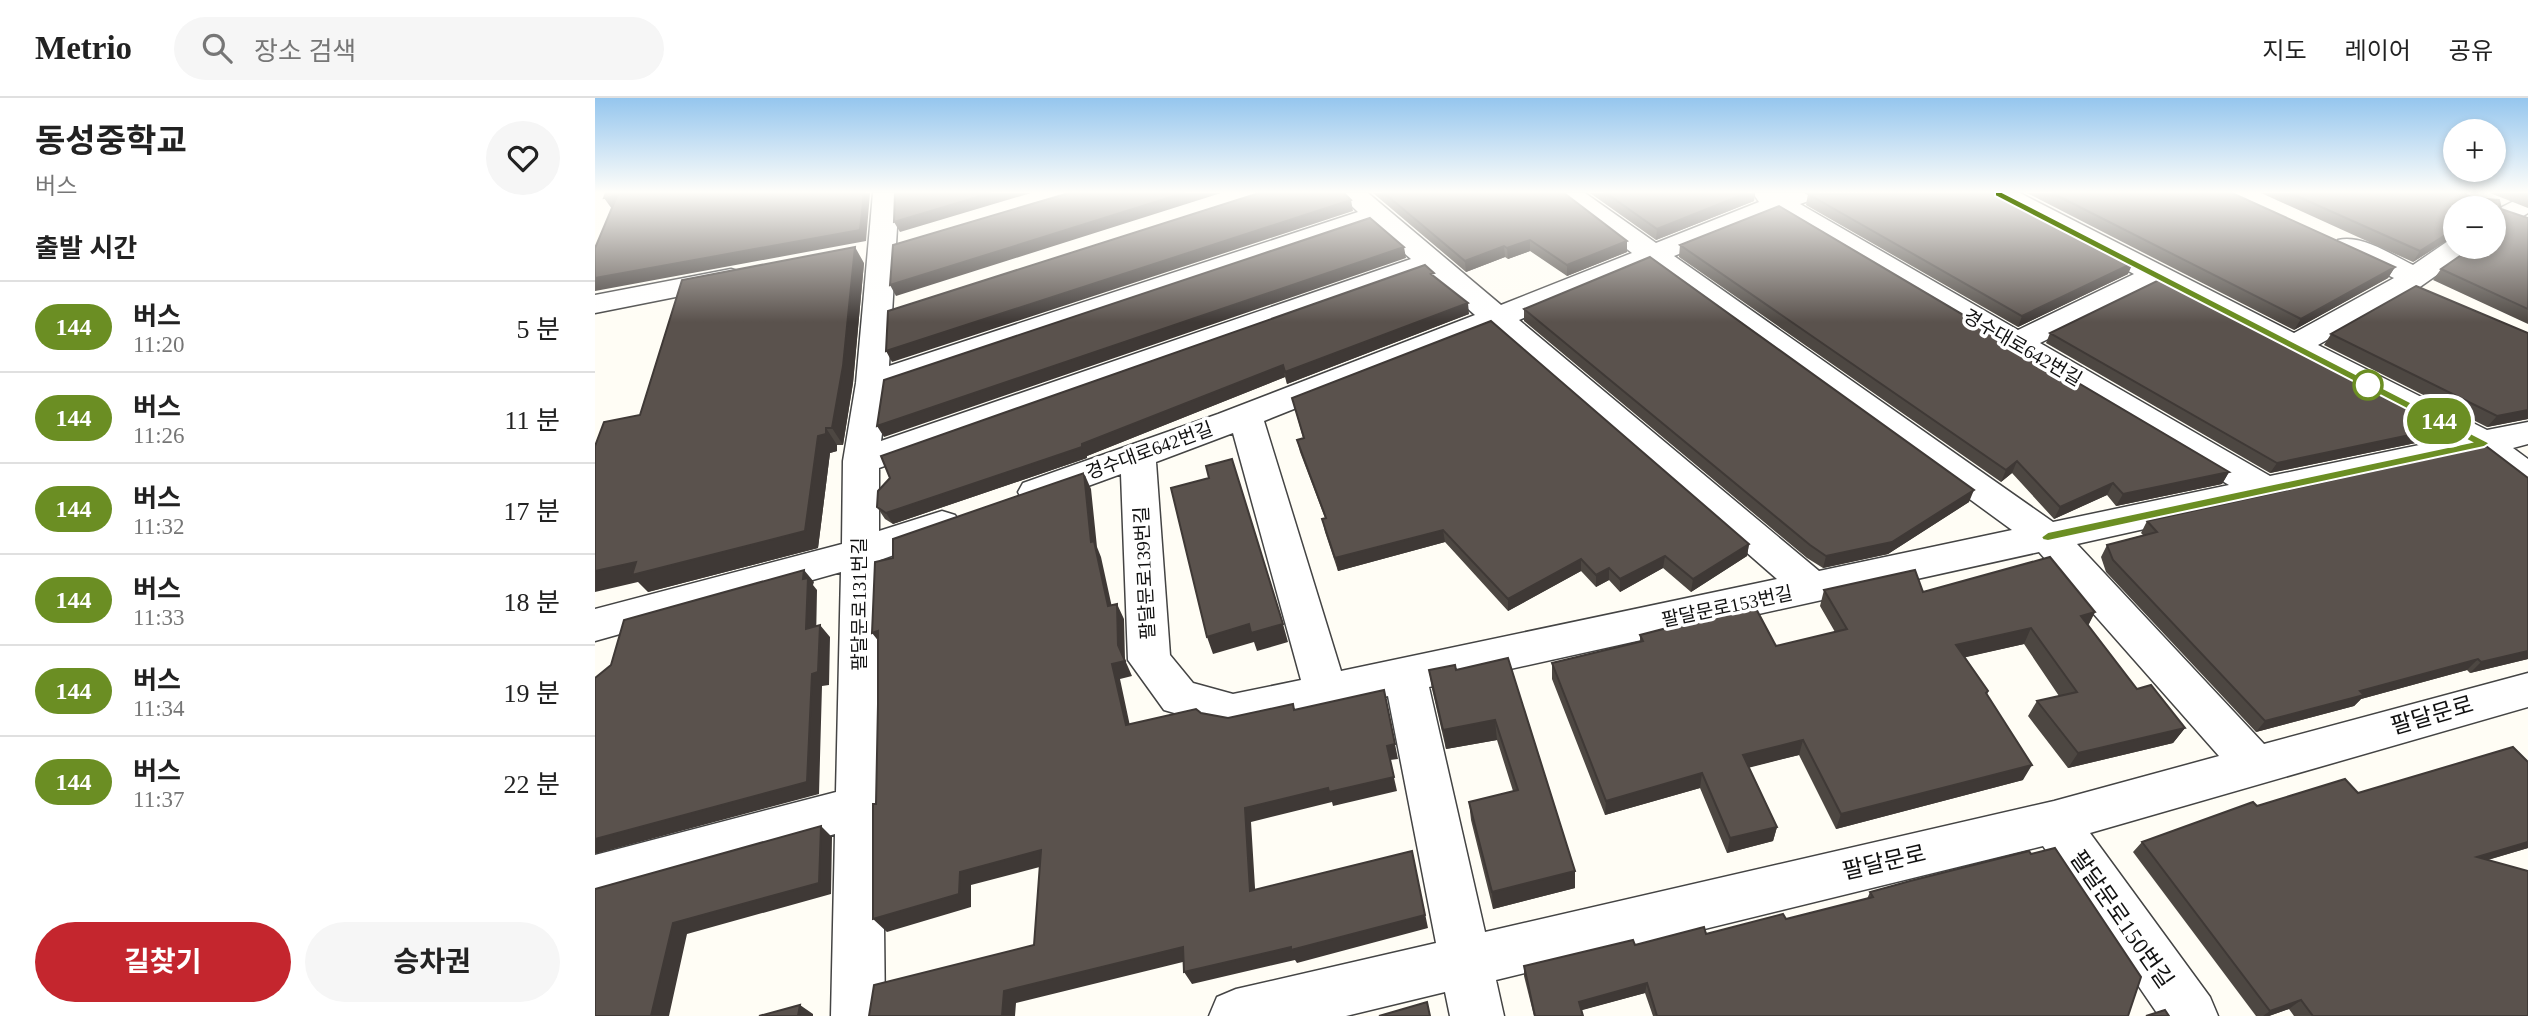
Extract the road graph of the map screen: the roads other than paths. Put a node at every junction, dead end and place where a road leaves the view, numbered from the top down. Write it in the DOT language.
graph roads {
  1 [pos="883,236"];
  2 [pos="1314,236"];
  3 [pos="1401,236"];
  4 [pos="1628,236"];
  5 [pos="1695,236"];
  6 [pos="1844,236"];
  7 [pos="2080,236"];
  8 [pos="2329,238"];
  9 [pos="1654,254"];
  10 [pos="2443,258"];
  11 [pos="1431,262"];
  12 [pos="759,272"];
  13 [pos="2155,275"];
  14 [pos="2411,280"];
  15 [pos="2443,299"];
  16 [pos="595,304"];
  17 [pos="1496,318"];
  18 [pos="2016,343"];
  19 [pos="2293,346"];
  20 [pos="872,383"];
  21 [pos="1245,415"];
  22 [pos="2528,433"];
  23 [pos="2484,443"];
  24 [pos="1138,456"];
  25 [pos="861,461"];
  26 [pos="2528,477"];
  27 [pos="2266,490"];
  28 [pos="1011,500"];
  29 [pos="973,513"];
  30 [pos="2048,537"];
  31 [pos="859,553"];
  32 [pos="1812,587"];
  33 [pos="595,625"];
  34 [pos="1405,675"];
  35 [pos="2528,690"];
  36 [pos="1326,692"];
  37 [pos="2255,765"];
  38 [pos="859,807"];
  39 [pos="2054,822"];
  40 [pos="595,878"];
  41 [pos="1465,962"];
  42 [pos="858,1016"];
  43 [pos="1236,1016"];
  44 [pos="1477,1016"];
  45 [pos="2190,1016"];
  1 -- 20 [label="street, 팔달문로131번길"];
  2 -- 20 [label="street"];
  3 -- 11 [label="street"];
  4 -- 9 [label="street"];
  5 -- 9 [label="street, 경수대로642번길"];
  6 -- 18 [label="street, 경수대로642번길"];
  7 -- 13 [label="street"];
  8 -- 14 [label="street"];
  9 -- 17 [label="street, 경수대로642번길"];
  9 -- 30 [label="street"];
  10 -- 14 [label="street"];
  11 -- 17 [label="street"];
  11 -- 25 [label="street"];
  12 -- 16 [label="street"];
  13 -- 18 [label="street"];
  13 -- 19 [label="street"];
  14 -- 15 [label="street"];
  14 -- 19 [label="street"];
  17 -- 21 [label="street, 경수대로642번길"];
  17 -- 32 [label="street"];
  18 -- 27 [label="street, 경수대로642번길"];
  19 -- 23 [label="street"];
  20 -- 25 [label="street, 팔달문로131번길"];
  21 -- 24 [label="street, 경수대로642번길"];
  21 -- 36 [label="street"];
  22 -- 23 [label="street, 팔달문로153번길"];
  23 -- 26 [label="street"];
  23 -- 27 [label="street, 팔달문로153번길"];
  24 -- 28 [label="street, 경수대로642번길"];
  24 -- 36 [label="street, 팔달문로139번길"];
  25 -- 31 [label="street, 팔달문로131번길"];
  27 -- 30 [label="street, 팔달문로153번길"];
  29 -- 31 [label="street"];
  30 -- 32 [label="street, 팔달문로153번길"];
  30 -- 37 [label="street"];
  31 -- 33 [label="street"];
  31 -- 38 [label="street, 팔달문로131번길"];
  32 -- 34 [label="street, 팔달문로153번길"];
  34 -- 36 [label="street, 팔달문로139번길"];
  34 -- 41 [label="street"];
  35 -- 37 [label="street, 팔달문로"];
  37 -- 39 [label="street, 팔달문로"];
  38 -- 40 [label="street"];
  38 -- 42 [label="street, 팔달문로131번길"];
  39 -- 41 [label="street, 팔달문로"];
  39 -- 45 [label="street, 팔달문로150번길"];
  41 -- 43 [label="street, 팔달문로"];
  41 -- 44 [label="street"];
}
